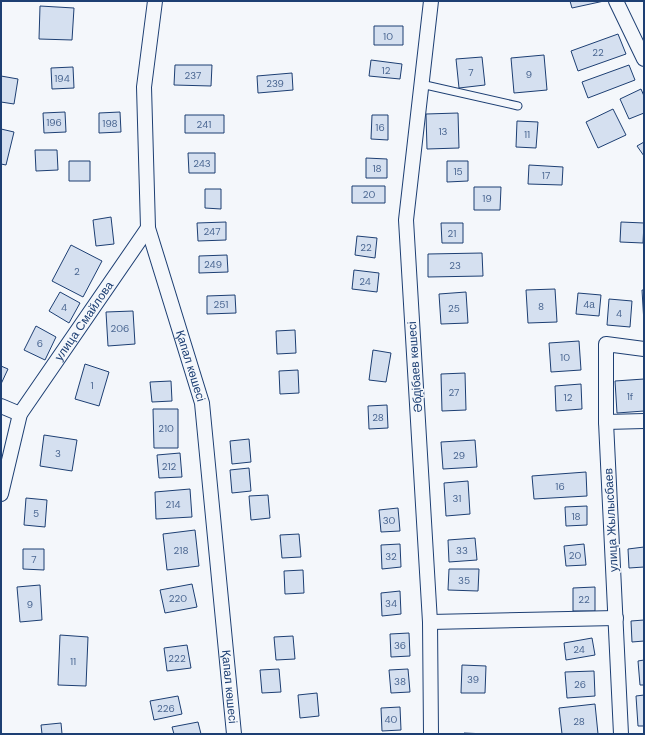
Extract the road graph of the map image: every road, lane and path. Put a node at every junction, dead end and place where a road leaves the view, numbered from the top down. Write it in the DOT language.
graph roads {
  1 [pos="156,1"];
  2 [pos="431,1"];
  3 [pos="616,1"];
  4 [pos="644,59"];
  5 [pos="422,84"];
  6 [pos="518,106"];
  7 [pos="148,228"];
  8 [pos="644,349"];
  9 [pos="1,406"];
  10 [pos="20,414"];
  11 [pos="644,421"];
  12 [pos="606,422"];
  13 [pos="1,494"];
  14 [pos="616,618"];
  15 [pos="430,622"];
  16 [pos="234,734"];
  17 [pos="431,734"];
  18 [pos="621,734"];
  1 -- 7 [label="street, Қапал көшесі"];
  2 -- 5 [label="street, Әбдібаев көшесі"];
  3 -- 4 [label="street"];
  5 -- 6 [label="lane"];
  5 -- 15 [label="street, Әбдібаев көшесі"];
  7 -- 10 [label="street, улица Смайлова"];
  7 -- 16 [label="street, Қапал көшесі"];
  8 -- 12 [label="street, улица Жылысбаев"];
  9 -- 10 [label="street"];
  10 -- 13 [label="street, улица Смайлова"];
  11 -- 12 [label="street"];
  12 -- 14 [label="street, улица Жылысбаев"];
  14 -- 15 [label="street"];
  14 -- 18 [label="street, улица Жылысбаев"];
  15 -- 17 [label="street, Әбдібаев көшесі"];
}
